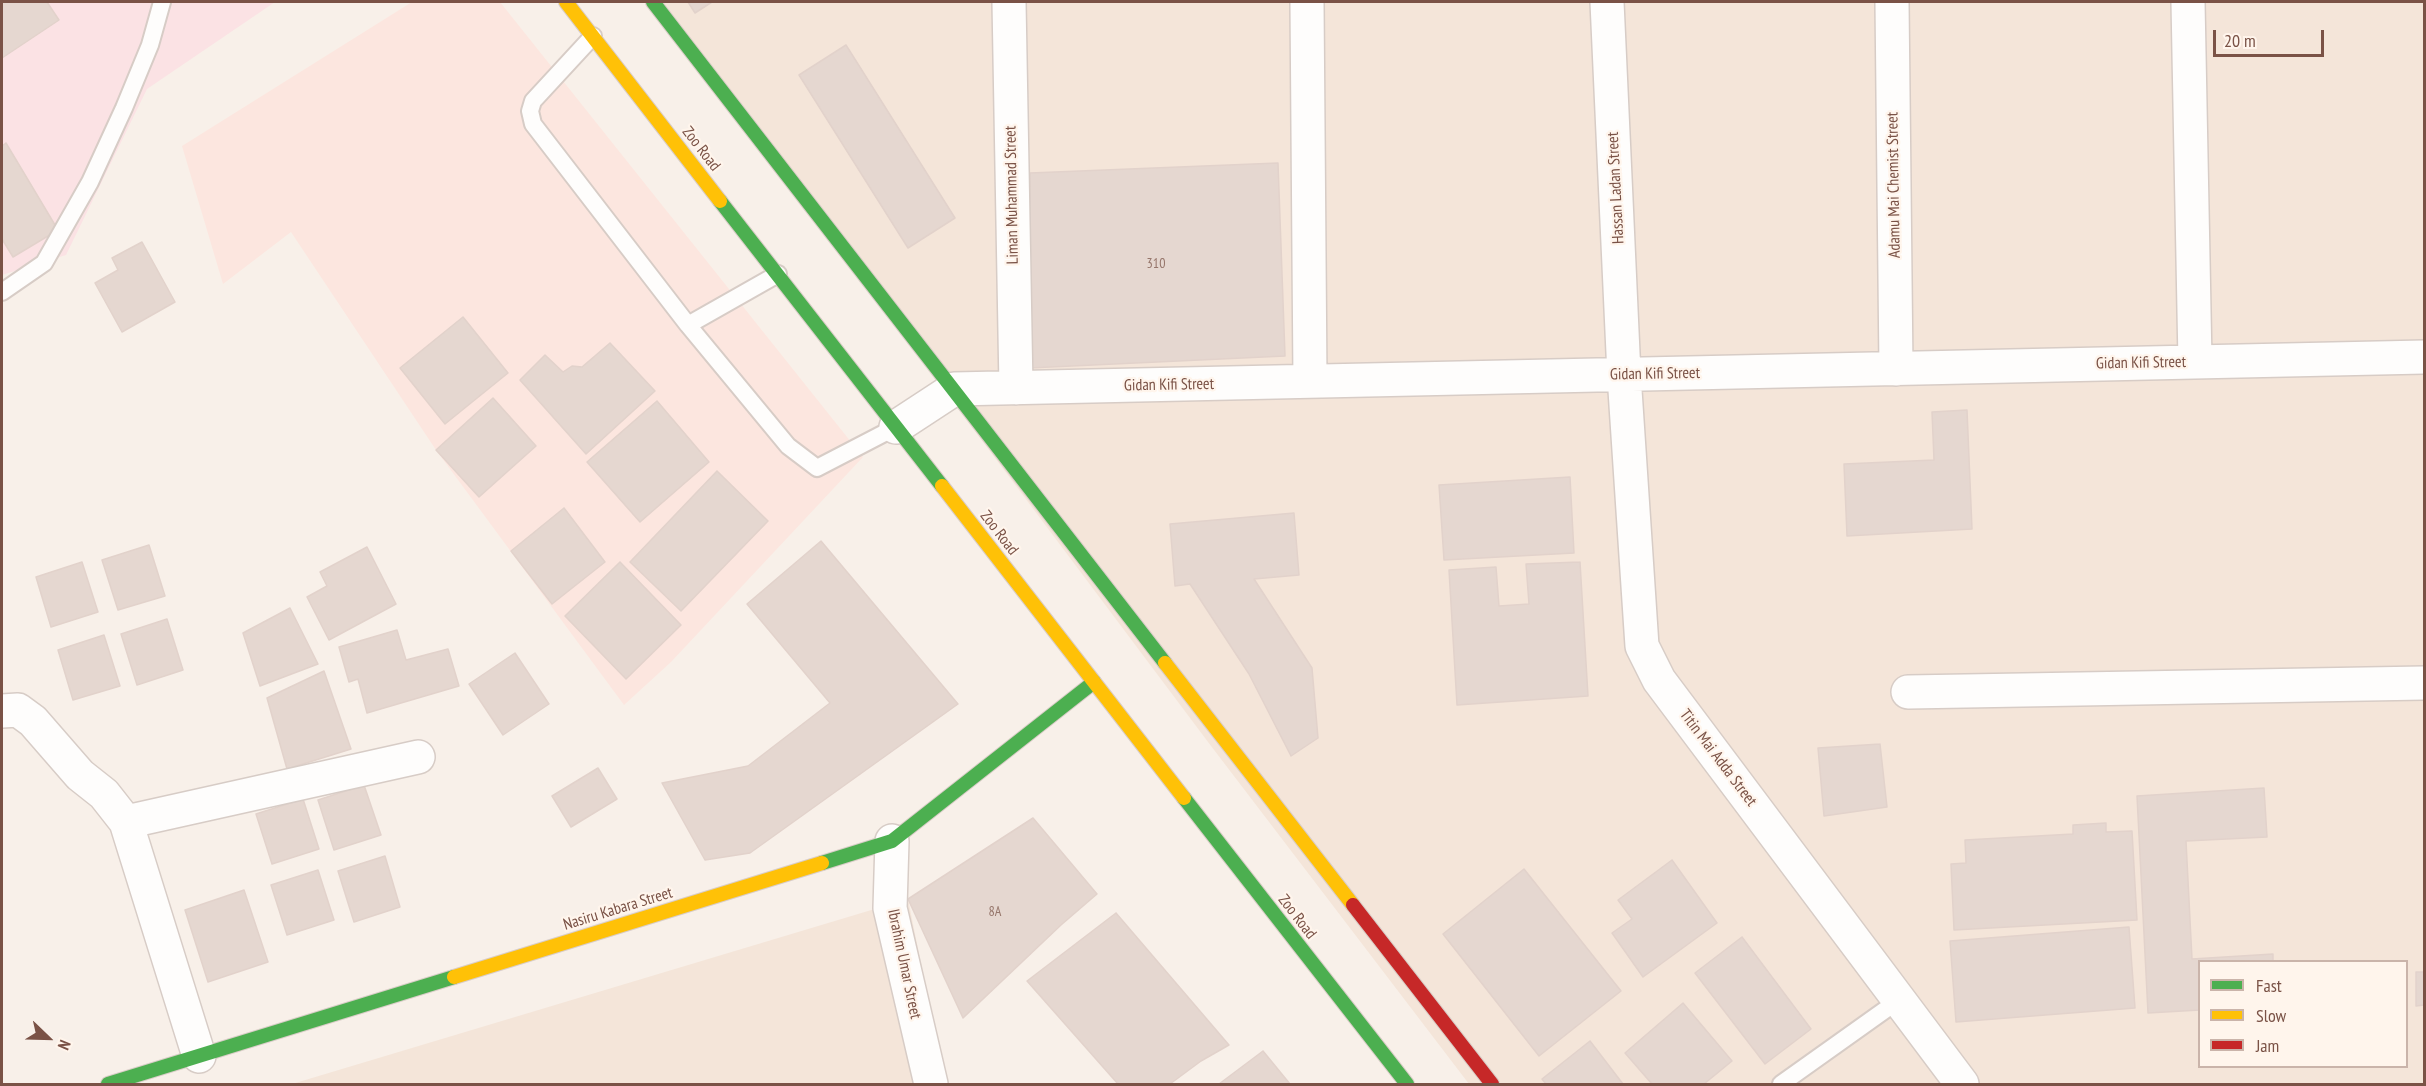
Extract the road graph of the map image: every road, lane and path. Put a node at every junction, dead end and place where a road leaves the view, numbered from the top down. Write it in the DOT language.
graph roads {
  1 [pos="162,2"];
  2 [pos="566,2"];
  3 [pos="653,2"];
  4 [pos="1009,2"];
  5 [pos="1307,2"];
  6 [pos="1607,2"];
  7 [pos="1892,2"];
  8 [pos="2188,2"];
  9 [pos="593,36"];
  10 [pos="778,274"];
  11 [pos="2,292"];
  12 [pos="688,325"];
  13 [pos="2424,357"];
  14 [pos="2195,362"];
  15 [pos="1896,369"];
  16 [pos="1624,375"];
  17 [pos="1310,381"];
  18 [pos="1016,388"];
  19 [pos="954,389"];
  20 [pos="896,427"];
  21 [pos="1094,682"];
  22 [pos="2424,683"];
  23 [pos="1908,692"];
  24 [pos="2,711"];
  25 [pos="418,757"];
  26 [pos="126,822"];
  27 [pos="892,841"];
  28 [pos="1899,1000"];
  29 [pos="199,1056"];
  30 [pos="108,1084"];
  31 [pos="931,1084"];
  32 [pos="1407,1084"];
  33 [pos="1492,1084"];
  34 [pos="1781,1084"];
  35 [pos="1962,1084"];
  1 -- 11 [label="lane"];
  2 -- 9 [label="main road, Zoo Road"];
  3 -- 19 [label="main road"];
  4 -- 18 [label="street, Liman Muhammad Street"];
  5 -- 17 [label="street"];
  6 -- 16 [label="street, Hassan Ladan Street"];
  7 -- 15 [label="street, Adamu Mai Chemist Street"];
  8 -- 14 [label="street"];
  9 -- 10 [label="main road, Zoo Road"];
  9 -- 12 [label="lane"];
  10 -- 12 [label="lane"];
  10 -- 20 [label="main road, Zoo Road"];
  12 -- 20 [label="lane"];
  13 -- 14 [label="street, Gidan Kifi Street"];
  14 -- 15 [label="street, Gidan Kifi Street"];
  15 -- 16 [label="street, Gidan Kifi Street"];
  16 -- 17 [label="street, Gidan Kifi Street"];
  16 -- 28 [label="street, Titin Mai Adda Street"];
  17 -- 18 [label="street, Gidan Kifi Street"];
  18 -- 19 [label="street, Gidan Kifi Street"];
  19 -- 20 [label="street"];
  19 -- 33 [label="main road"];
  20 -- 21 [label="main road, Zoo Road"];
  21 -- 27 [label="main road, Nasiru Kabara Street"];
  21 -- 32 [label="main road, Zoo Road"];
  22 -- 23 [label="street"];
  24 -- 26 [label="street"];
  25 -- 26 [label="street"];
  26 -- 29 [label="street"];
  27 -- 29 [label="main road, Nasiru Kabara Street"];
  27 -- 31 [label="street, Ibrahim Umar Street"];
  28 -- 34 [label="lane"];
  28 -- 35 [label="street, Titin Mai Adda Street"];
  29 -- 30 [label="main road, Nasiru Kabara Street"];
}
